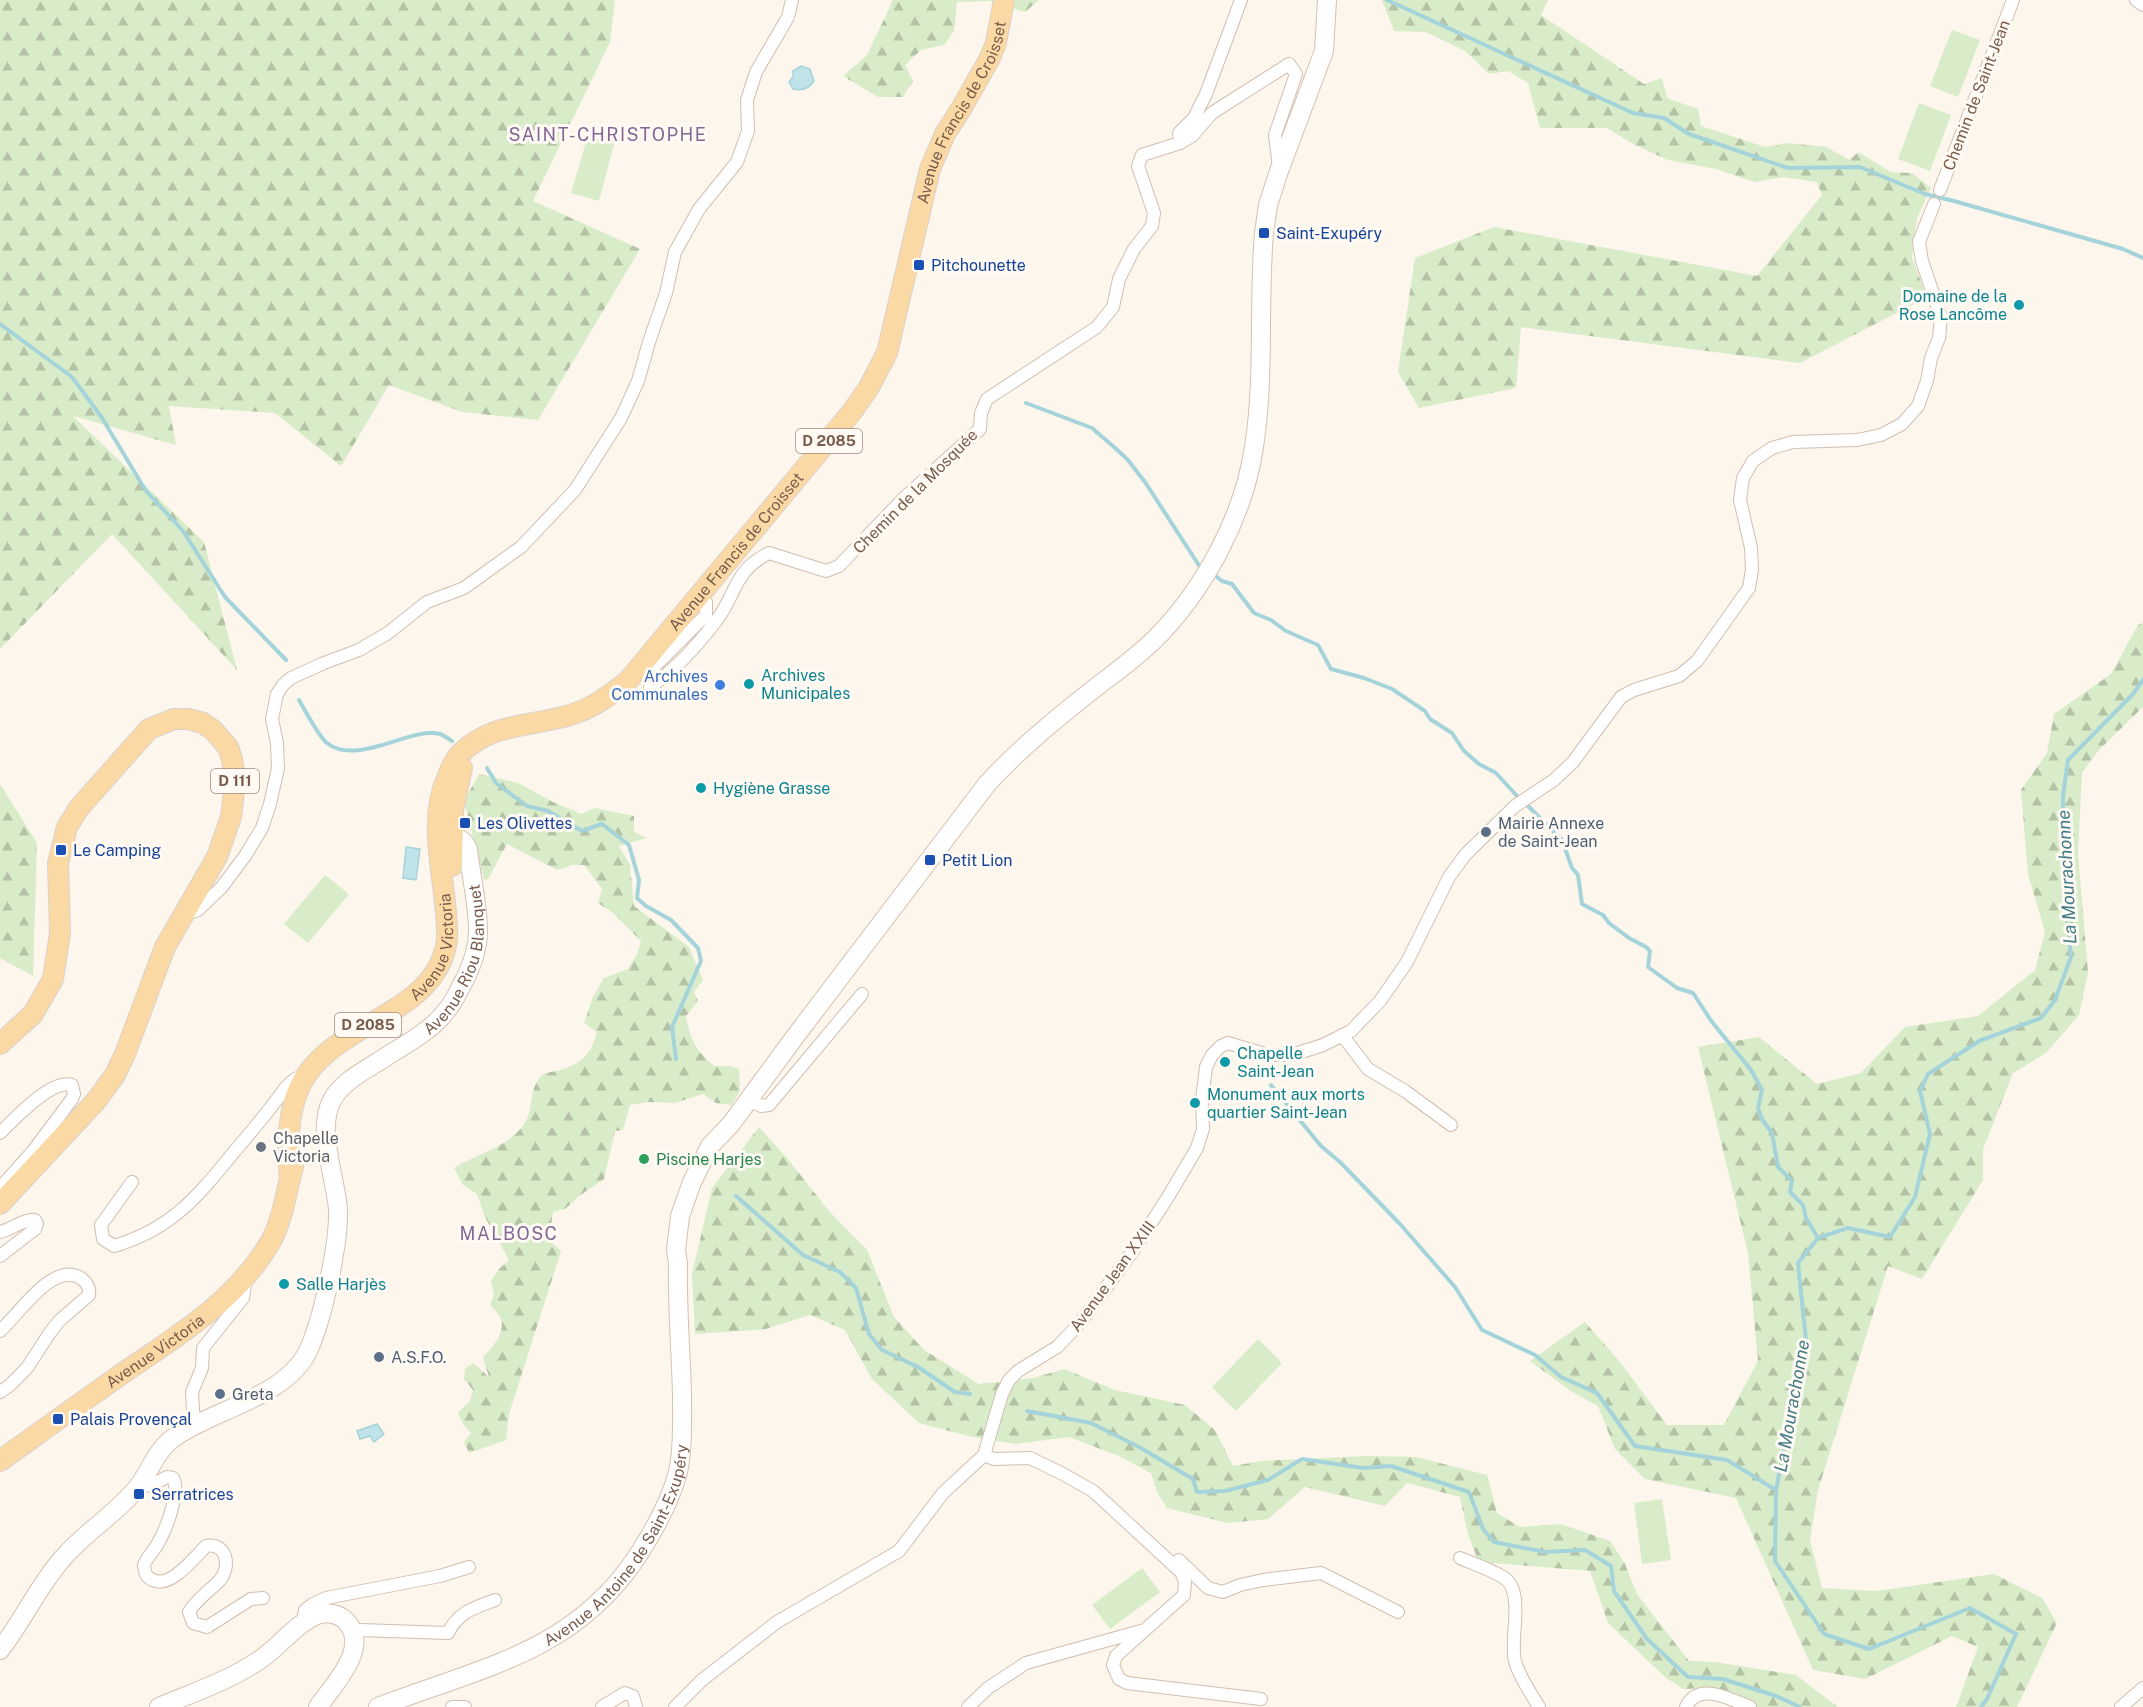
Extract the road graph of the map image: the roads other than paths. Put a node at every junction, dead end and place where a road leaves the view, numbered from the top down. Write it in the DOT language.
graph roads {
  1 [pos="792,0"];
  2 [pos="1005,0"];
  3 [pos="1241,0"];
  4 [pos="1327,0"];
  5 [pos="2013,0"];
  6 [pos="2136,0"];
  7 [pos="2143,5"];
  8 [pos="1180,143"];
  9 [pos="1279,171"];
  10 [pos="1940,190"];
  11 [pos="1934,204"];
  12 [pos="700,595"];
  13 [pos="475,744"];
  14 [pos="446,835"];
  15 [pos="182,915"];
  16 [pos="862,994"];
  17 [pos="1342,1035"];
  18 [pos="0,1044"];
  19 [pos="307,1074"];
  20 [pos="748,1100"];
  21 [pos="1451,1125"];
  22 [pos="0,1132"];
  23 [pos="290,1180"];
  24 [pos="132,1182"];
  25 [pos="0,1188"];
  26 [pos="0,1204"];
  27 [pos="0,1233"];
  28 [pos="0,1256"];
  29 [pos="246,1277"];
  30 [pos="0,1331"];
  31 [pos="0,1392"];
  32 [pos="194,1426"];
  33 [pos="984,1455"];
  34 [pos="0,1461"];
  35 [pos="141,1483"];
  36 [pos="1098,1496"];
  37 [pos="1460,1557"];
  38 [pos="470,1567"];
  39 [pos="263,1598"];
  40 [pos="495,1600"];
  41 [pos="1398,1611"];
  42 [pos="303,1624"];
  43 [pos="1142,1630"];
  44 [pos="353,1632"];
  45 [pos="0,1650"];
  46 [pos="2143,1688"];
  47 [pos="1261,1700"];
  48 [pos="159,1707"];
  49 [pos="318,1707"];
  50 [pos="378,1707"];
  51 [pos="452,1707"];
  52 [pos="465,1707"];
  53 [pos="602,1707"];
  54 [pos="636,1707"];
  55 [pos="675,1707"];
  56 [pos="968,1707"];
  57 [pos="1539,1707"];
  58 [pos="1686,1707"];
  59 [pos="1750,1707"];
  60 [pos="2121,1707"];
  1 -- 15 [label="street"];
  2 -- 12 [label="main road, Avenue Francis de Croisset / D 2085"];
  3 -- 8 [label="street"];
  4 -- 9 [label="main road, Avenue Antoine de Saint-Exupéry"];
  5 -- 10 [label="street, Chemin de Saint-Jean"];
  6 -- 7 [label="street"];
  8 -- 9 [label="street, Chemin de la Mosquée"];
  8 -- 12 [label="street, Chemin de la Mosquée"];
  9 -- 20 [label="main road, Avenue Antoine de Saint-Exupéry"];
  11 -- 17 [label="street"];
  12 -- 13 [label="main road, Avenue Francis de Croisset / D 2085"];
  13 -- 14 [label="main road, D 2085"];
  13 -- 14 [label="main road, Avenue Francis de Croisset / D 2085"];
  14 -- 19 [label="main road, Avenue Victoria / D 2085"];
  14 -- 23 [label="main road, Avenue Victoria / D 2085"];
  14 -- 32 [label="main road, Avenue Riou Blanquet"];
  15 -- 18 [label="main road, D 111"];
  15 -- 26 [label="main road, D 111"];
  16 -- 20 [label="street"];
  17 -- 21 [label="street"];
  17 -- 33 [label="street, Avenue Jean XXIII"];
  19 -- 23 [label="main road, Avenue Victoria / D 2085"];
  19 -- 24 [label="street"];
  20 -- 50 [label="main road, Avenue Antoine de Saint-Exupéry"];
  22 -- 25 [label="street"];
  23 -- 29 [label="main road, Avenue Victoria / D 2085"];
  27 -- 28 [label="street"];
  29 -- 32 [label="street"];
  29 -- 34 [label="main road, Avenue Victoria / D 2085"];
  30 -- 31 [label="street"];
  32 -- 35 [label="main road, Avenue Riou Blanquet"];
  33 -- 36 [label="street"];
  33 -- 55 [label="street"];
  35 -- 39 [label="street"];
  35 -- 45 [label="main road, Avenue Riou Blanquet"];
  36 -- 41 [label="street"];
  36 -- 43 [label="street"];
  37 -- 57 [label="street"];
  38 -- 42 [label="street"];
  40 -- 44 [label="street"];
  42 -- 44 [label="main road"];
  42 -- 48 [label="main road"];
  43 -- 47 [label="street"];
  43 -- 56 [label="street"];
  44 -- 49 [label="main road"];
  46 -- 60 [label="street"];
  51 -- 52 [label="street"];
  53 -- 54 [label="street"];
  58 -- 59 [label="street"];
}
